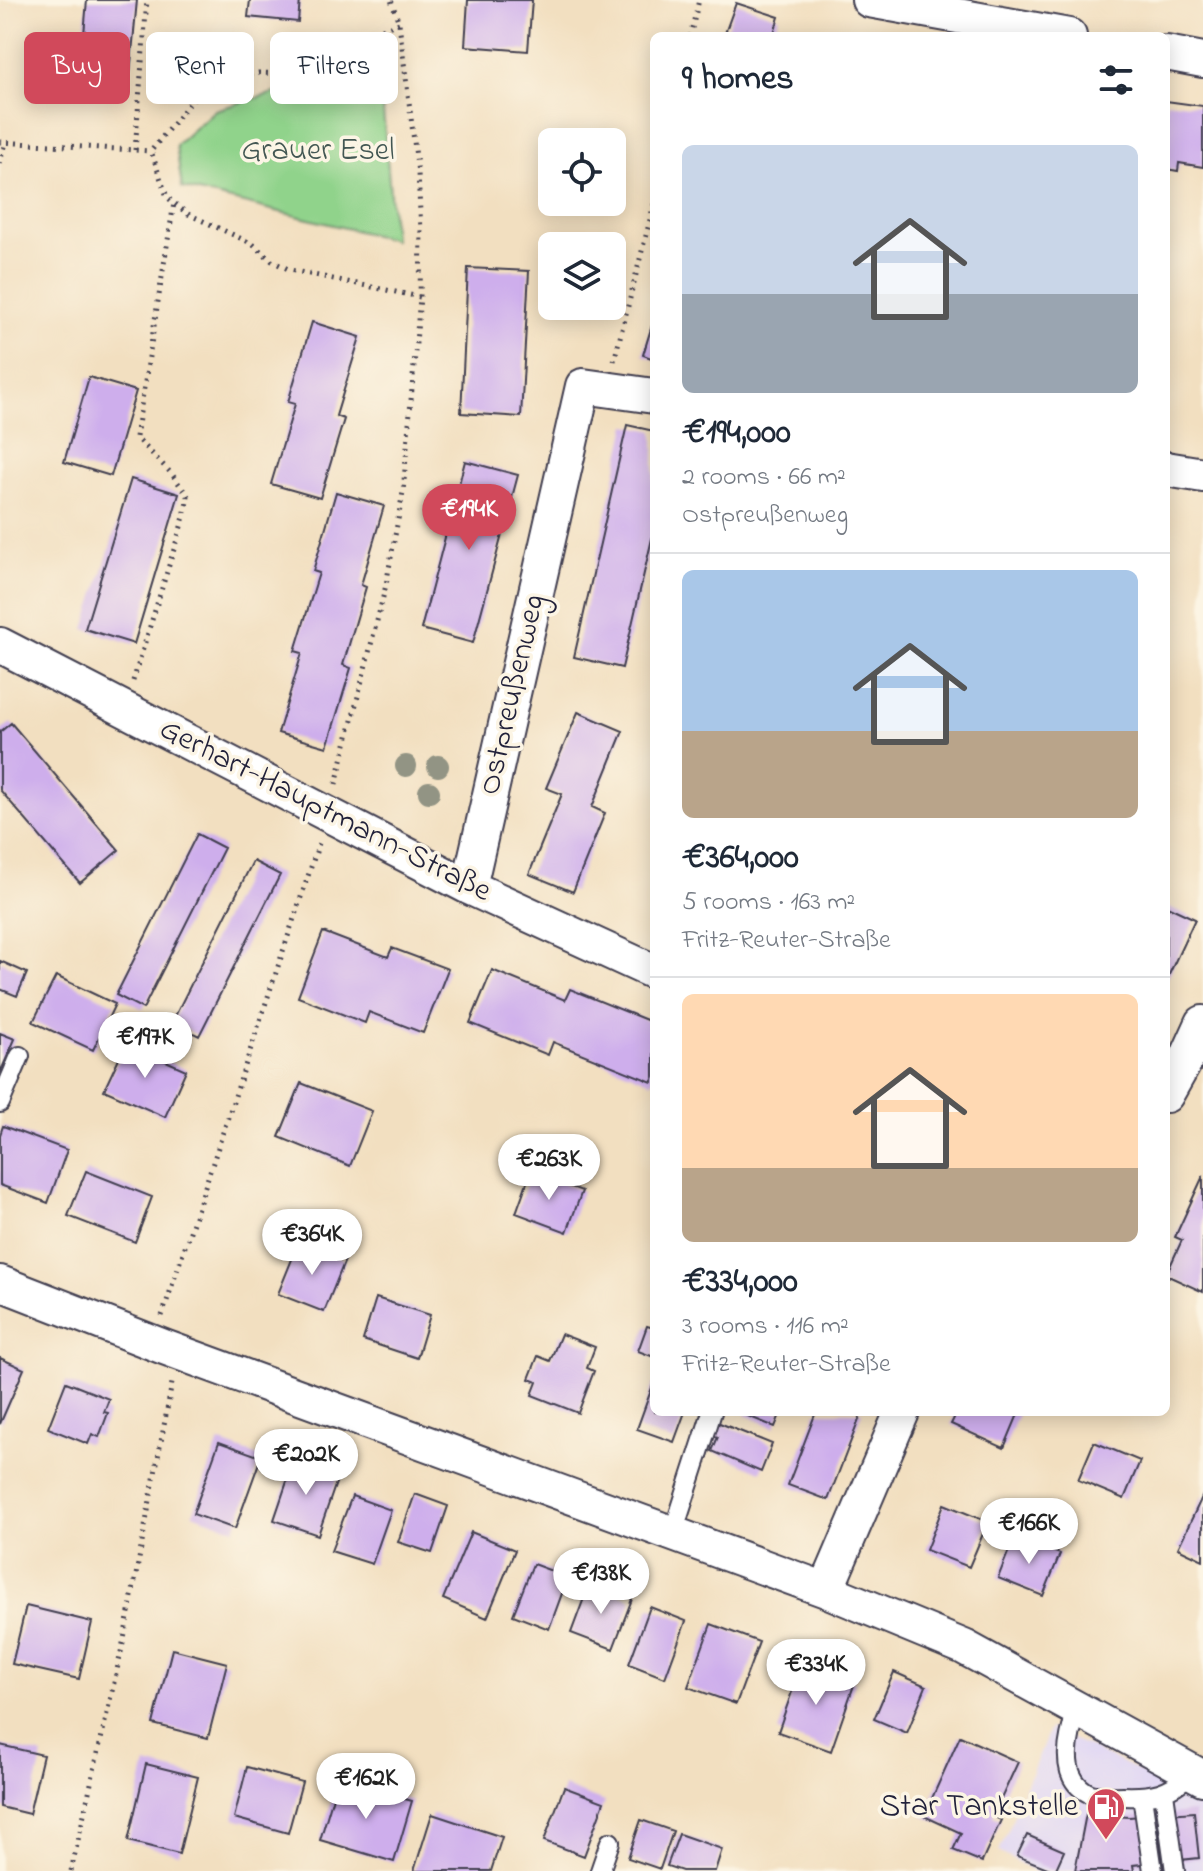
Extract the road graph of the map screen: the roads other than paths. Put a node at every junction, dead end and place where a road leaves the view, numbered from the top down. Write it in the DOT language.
graph roads {
  1 [pos="869,0"];
  2 [pos="1047,32"];
  3 [pos="1170,54"];
  4 [pos="1203,60"];
  5 [pos="650,395"];
  6 [pos="1170,470"];
  7 [pos="1203,475"];
  8 [pos="0,645"];
  9 [pos="469,887"];
  10 [pos="650,970"];
  11 [pos="1203,1023"];
  12 [pos="20,1056"];
  13 [pos="1170,1088"];
  14 [pos="0,1103"];
  15 [pos="0,1283"];
  16 [pos="711,1416"];
  17 [pos="900,1416"];
  18 [pos="673,1533"];
  19 [pos="826,1590"];
  20 [pos="1077,1710"];
  21 [pos="1197,1775"];
  22 [pos="1164,1793"];
  23 [pos="1142,1796"];
  24 [pos="610,1842"];
  25 [pos="600,1871"];
  26 [pos="1153,1871"];
  27 [pos="1175,1871"];
  1 -- 2 [label="street"];
  3 -- 4 [label="street"];
  5 -- 9 [label="street, Ostpreußenweg"];
  6 -- 7 [label="street"];
  8 -- 9 [label="street, Gerhart-Hauptmann-Straße"];
  9 -- 10 [label="street, Gerhart-Hauptmann-Straße"];
  11 -- 13 [label="street"];
  12 -- 14 [label="lane"];
  15 -- 18 [label="street"];
  16 -- 18 [label="lane"];
  17 -- 19 [label="street"];
  18 -- 19 [label="street"];
  19 -- 20 [label="street"];
  20 -- 21 [label="street"];
  20 -- 23 [label="lane"];
  21 -- 22 [label="lane"];
  22 -- 23 [label="lane"];
  22 -- 27 [label="lane"];
  23 -- 26 [label="lane"];
  24 -- 25 [label="lane"];
}
